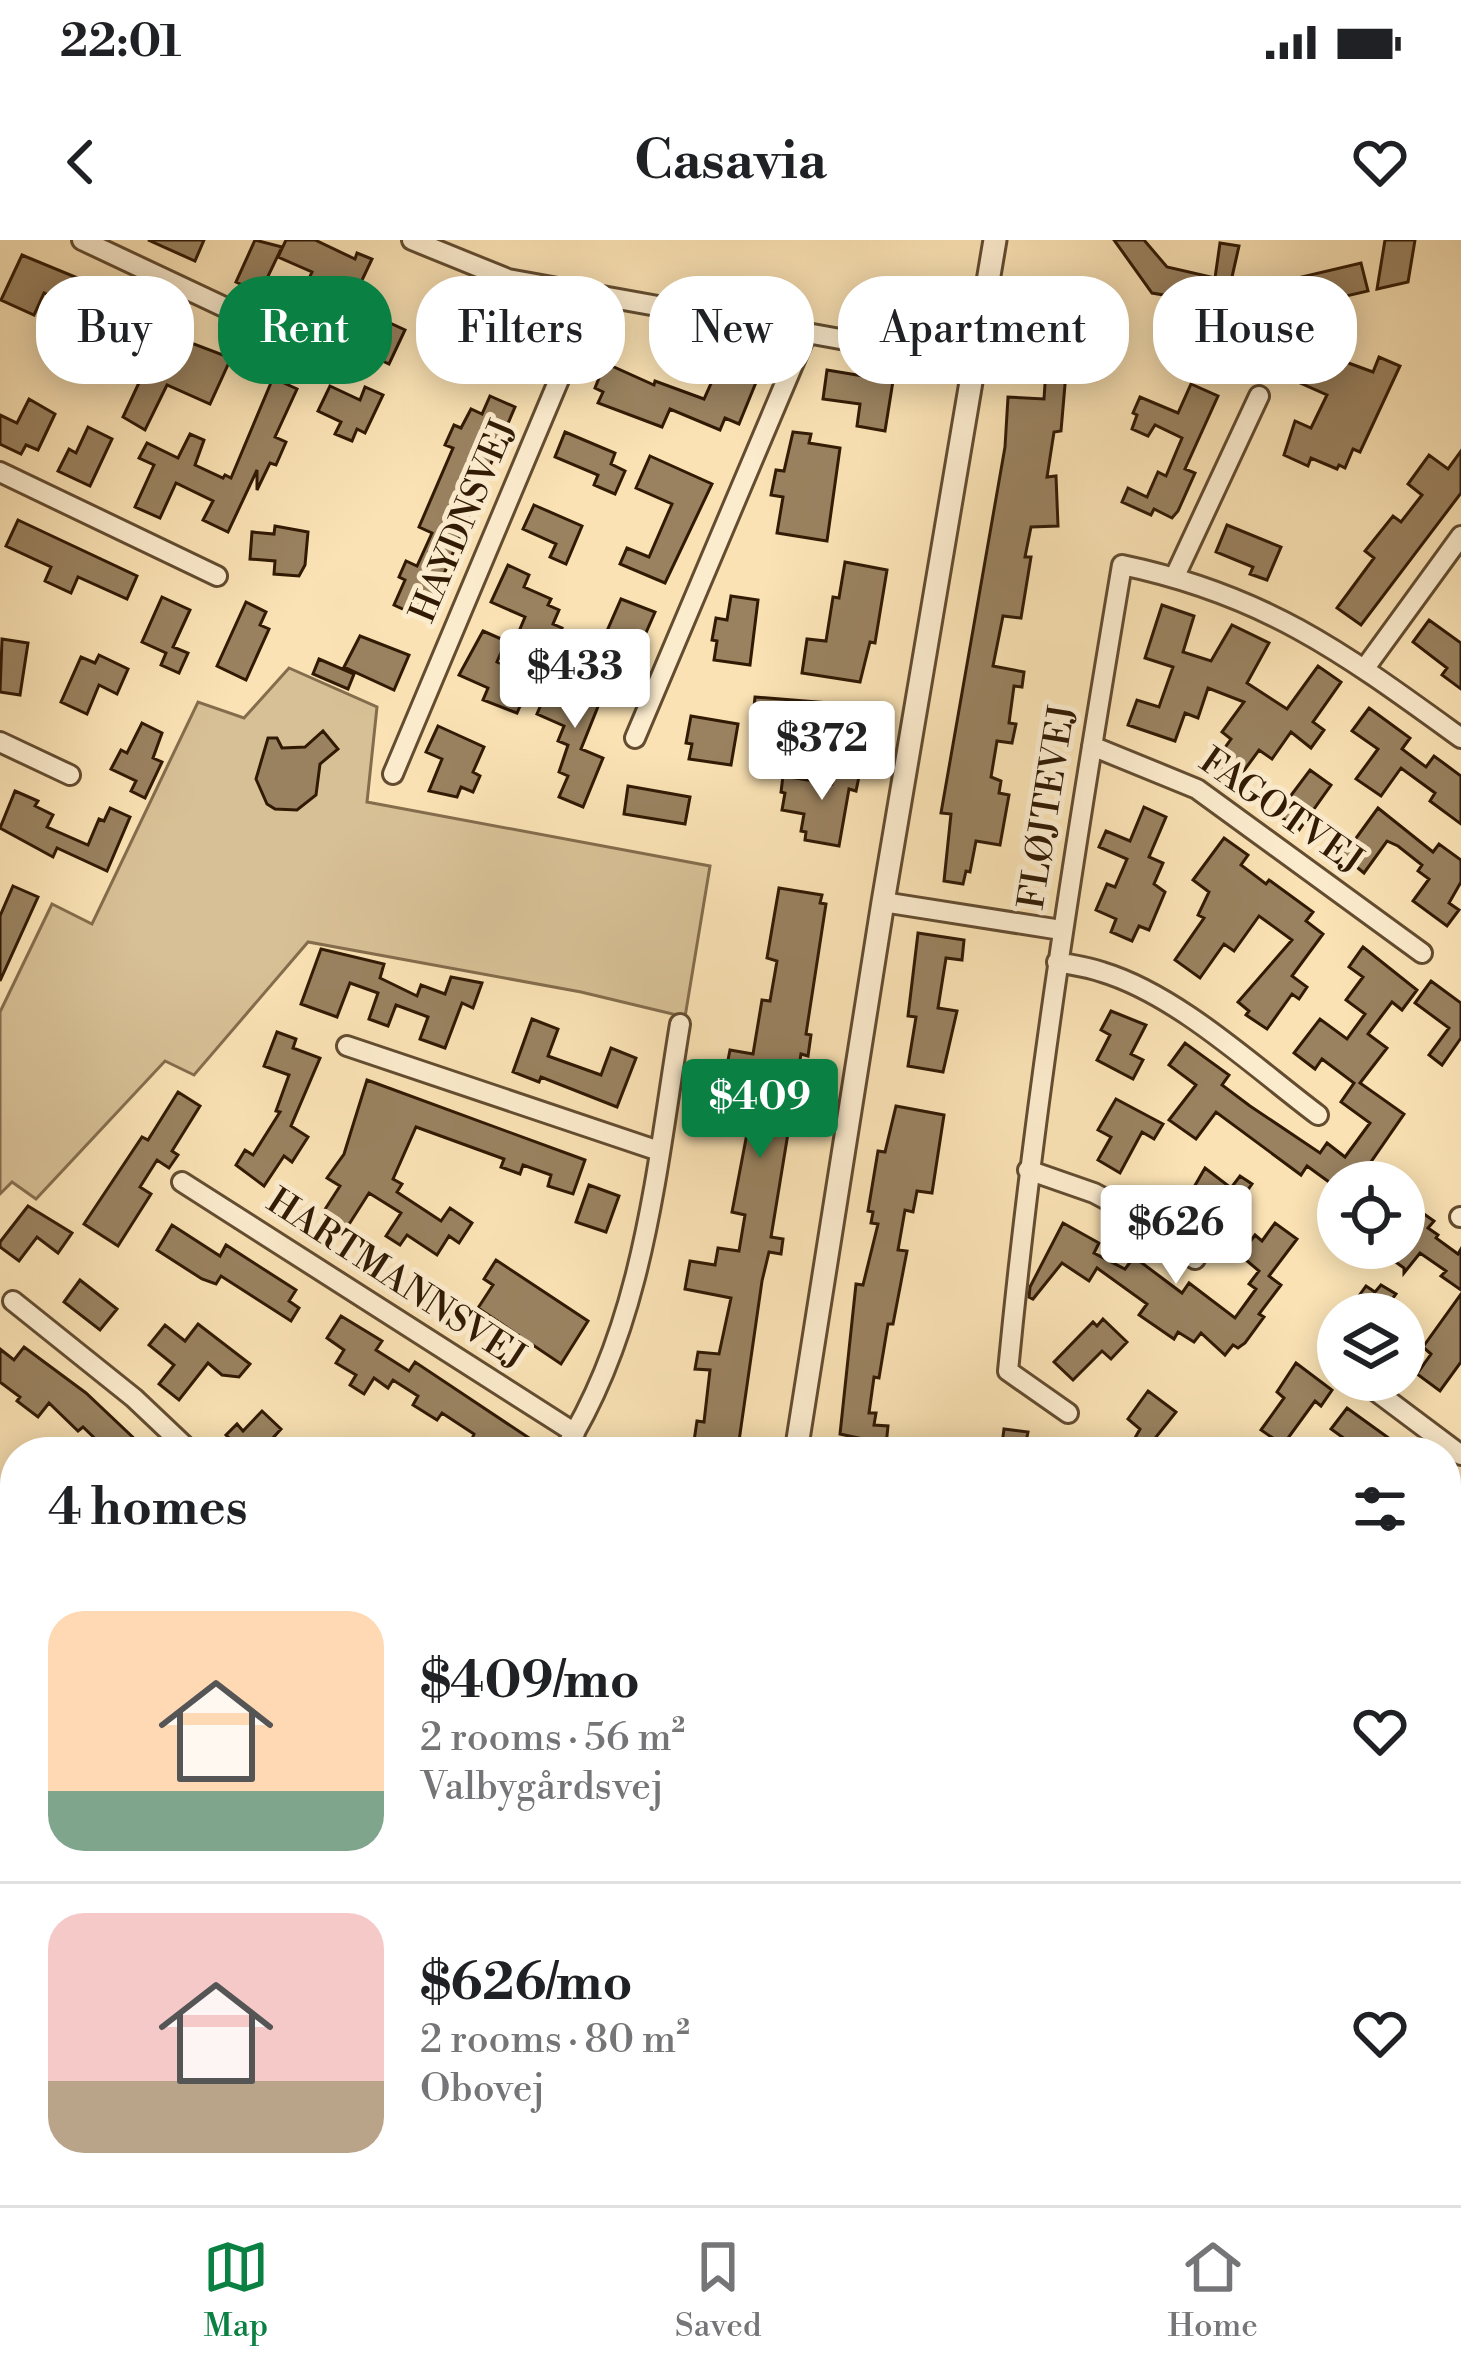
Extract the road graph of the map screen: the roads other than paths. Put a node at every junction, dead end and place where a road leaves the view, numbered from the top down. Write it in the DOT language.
graph roads {
  1 [pos="82,240"];
  2 [pos="412,240"];
  3 [pos="995,240"];
  4 [pos="501,276"];
  5 [pos="989,276"];
  6 [pos="218,304"];
  7 [pos="557,384"];
  8 [pos="785,384"];
  9 [pos="969,384"];
  10 [pos="1258,396"];
  11 [pos="0,472"];
  12 [pos="1461,536"];
  13 [pos="217,576"];
  14 [pos="1175,576"];
  15 [pos="1365,668"];
  16 [pos="635,738"];
  17 [pos="1461,738"];
  18 [pos="0,742"];
  19 [pos="1092,746"];
  20 [pos="393,774"];
  21 [pos="70,775"];
  22 [pos="883,902"];
  23 [pos="1061,929"];
  24 [pos="1422,953"];
  25 [pos="1057,962"];
  26 [pos="680,1024"];
  27 [pos="347,1046"];
  28 [pos="1318,1115"];
  29 [pos="659,1150"];
  30 [pos="1028,1170"];
  31 [pos="182,1182"];
  32 [pos="1195,1259"];
  33 [pos="13,1301"];
  34 [pos="1389,1401"];
  35 [pos="1068,1413"];
  36 [pos="575,1433"];
  37 [pos="175,1437"];
  38 [pos="572,1437"];
  39 [pos="798,1437"];
  40 [pos="1436,1437"];
  1 -- 6 [label="street"];
  2 -- 4 [label="street"];
  3 -- 5 [label="street"];
  7 -- 20 [label="street, HAYDNSVEJ"];
  8 -- 16 [label="street"];
  9 -- 22 [label="street"];
  10 -- 14 [label="street"];
  11 -- 13 [label="street"];
  12 -- 15 [label="street"];
  14 -- 15 [label="street, FLØJTEVEJ"];
  14 -- 19 [label="street, FLØJTEVEJ"];
  15 -- 17 [label="street, FLØJTEVEJ"];
  18 -- 21 [label="street"];
  19 -- 23 [label="street, FLØJTEVEJ"];
  19 -- 24 [label="street, FAGOTVEJ"];
  22 -- 23 [label="street"];
  22 -- 39 [label="street"];
  23 -- 25 [label="street, FLØJTEVEJ"];
  25 -- 28 [label="street"];
  25 -- 30 [label="street, FLØJTEVEJ"];
  26 -- 29 [label="street"];
  27 -- 29 [label="street"];
  29 -- 36 [label="street"];
  30 -- 32 [label="street"];
  30 -- 35 [label="street, FLØJTEVEJ"];
  31 -- 36 [label="street, HARTMANNSVEJ"];
  33 -- 37 [label="street"];
  34 -- 40 [label="street"];
  36 -- 38 [label="street"];
}
